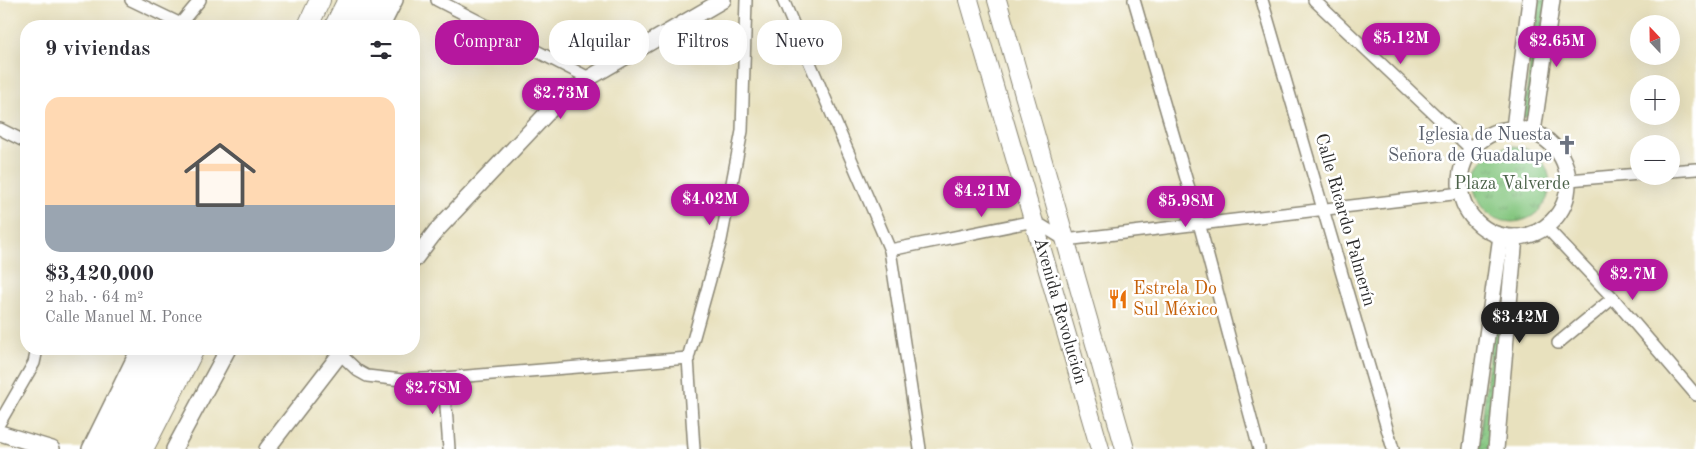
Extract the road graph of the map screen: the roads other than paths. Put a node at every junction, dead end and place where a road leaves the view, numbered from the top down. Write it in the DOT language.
graph roads {
  1 [pos="131,0"];
  2 [pos="200,0"];
  3 [pos="314,0"];
  4 [pos="320,0"];
  5 [pos="333,0"];
  6 [pos="348,0"];
  7 [pos="366,0"];
  8 [pos="382,0"];
  9 [pos="395,0"];
  10 [pos="437,0"];
  11 [pos="723,0"];
  12 [pos="746,0"];
  13 [pos="783,0"];
  14 [pos="969,0"];
  15 [pos="997,0"];
  16 [pos="1134,0"];
  17 [pos="1262,0"];
  18 [pos="1314,0"];
  19 [pos="1530,0"];
  20 [pos="1552,0"];
  21 [pos="173,20"];
  22 [pos="186,20"];
  23 [pos="305,20"];
  24 [pos="311,20"];
  25 [pos="323,20"];
  26 [pos="338,20"];
  27 [pos="357,20"];
  28 [pos="372,20"];
  29 [pos="385,20"];
  30 [pos="589,78"];
  31 [pos="1514,128"];
  32 [pos="0,129"];
  33 [pos="1533,132"];
  34 [pos="20,139"];
  35 [pos="1471,150"];
  36 [pos="1696,169"];
  37 [pos="1680,170"];
  38 [pos="1630,175"];
  39 [pos="1569,180"];
  40 [pos="1461,194"];
  41 [pos="1324,210"];
  42 [pos="1034,221"];
  43 [pos="1198,223"];
  44 [pos="1546,227"];
  45 [pos="1508,236"];
  46 [pos="1065,240"];
  47 [pos="890,250"];
  48 [pos="420,252"];
  49 [pos="1613,298"];
  50 [pos="1558,343"];
  51 [pos="36,355"];
  52 [pos="136,355"];
  53 [pos="155,355"];
  54 [pos="171,355"];
  55 [pos="191,355"];
  56 [pos="203,355"];
  57 [pos="225,355"];
  58 [pos="339,355"];
  59 [pos="345,355"];
  60 [pos="688,358"];
  61 [pos="444,378"];
  62 [pos="1696,395"];
  63 [pos="0,422"];
  64 [pos="0,433"];
  65 [pos="52,449"];
  66 [pos="90,449"];
  67 [pos="104,449"];
  68 [pos="122,449"];
  69 [pos="143,449"];
  70 [pos="155,449"];
  71 [pos="174,449"];
  72 [pos="267,449"];
  73 [pos="449,449"];
  74 [pos="694,449"];
  75 [pos="920,449"];
  76 [pos="1100,449"];
  77 [pos="1125,449"];
  78 [pos="1260,449"];
  79 [pos="1393,449"];
  80 [pos="1471,449"];
  81 [pos="1496,449"];
  1 -- 21 [label="street"];
  2 -- 22 [label="street"];
  3 -- 23 [label="street"];
  4 -- 24 [label="highway"];
  5 -- 25 [label="highway"];
  6 -- 26 [label="highway"];
  7 -- 27 [label="highway"];
  8 -- 28 [label="highway"];
  9 -- 29 [label="street"];
  10 -- 30 [label="street"];
  11 -- 30 [label="street"];
  12 -- 60 [label="street"];
  13 -- 47 [label="street"];
  14 -- 42 [label="main road, Avenida Revolución"];
  15 -- 46 [label="main road, Avenida Revolución"];
  16 -- 43 [label="street"];
  17 -- 41 [label="street, Calle Ricardo Palmerín"];
  18 -- 35 [label="street"];
  19 -- 31 [label="street"];
  20 -- 33 [label="street"];
  30 -- 48 [label="street"];
  31 -- 33 [label="street"];
  31 -- 35 [label="street"];
  32 -- 34 [label="street"];
  33 -- 39 [label="street"];
  35 -- 40 [label="street"];
  36 -- 37 [label="street"];
  38 -- 39 [label="street"];
  39 -- 44 [label="street"];
  40 -- 41 [label="street"];
  40 -- 45 [label="street"];
  41 -- 43 [label="street"];
  41 -- 79 [label="street, Calle Ricardo Palmerín"];
  42 -- 46 [label="street"];
  42 -- 47 [label="street"];
  42 -- 76 [label="main road, Avenida Revolución"];
  43 -- 46 [label="street"];
  43 -- 78 [label="street"];
  44 -- 45 [label="street"];
  44 -- 49 [label="street"];
  45 -- 80 [label="street"];
  45 -- 81 [label="street"];
  46 -- 77 [label="main road, Avenida Revolución"];
  47 -- 75 [label="street"];
  49 -- 50 [label="street"];
  49 -- 62 [label="street"];
  51 -- 63 [label="street"];
  52 -- 66 [label="street"];
  53 -- 67 [label="highway"];
  54 -- 68 [label="highway"];
  55 -- 69 [label="highway"];
  56 -- 70 [label="highway"];
  57 -- 71 [label="street"];
  58 -- 72 [label="street"];
  59 -- 61 [label="street"];
  60 -- 61 [label="street"];
  60 -- 74 [label="street"];
  61 -- 73 [label="street"];
  64 -- 65 [label="street"];
}
